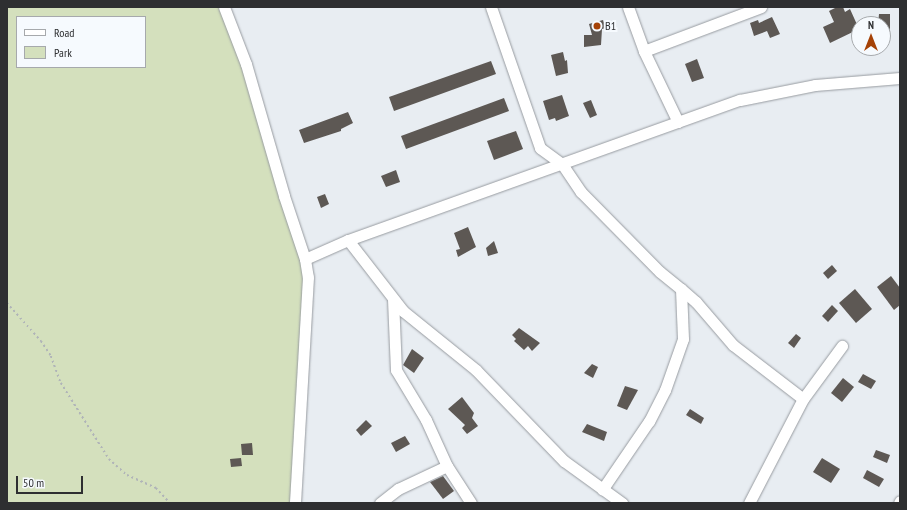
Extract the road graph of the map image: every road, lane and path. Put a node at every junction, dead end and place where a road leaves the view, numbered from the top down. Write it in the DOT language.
graph roads {
  1 [pos="224,7"];
  2 [pos="491,7"];
  3 [pos="628,7"];
  4 [pos="760,7"];
  5 [pos="644,51"];
  6 [pos="900,78"];
  7 [pos="678,122"];
  8 [pos="562,164"];
  9 [pos="348,240"];
  10 [pos="305,259"];
  11 [pos="681,289"];
  12 [pos="393,299"];
  13 [pos="7,303"];
  14 [pos="842,346"];
  15 [pos="803,399"];
  16 [pos="447,466"];
  17 [pos="602,490"];
  18 [pos="170,503"];
  19 [pos="295,503"];
  20 [pos="380,503"];
  21 [pos="471,503"];
  22 [pos="622,503"];
  23 [pos="749,503"];
  1 -- 10 [label="street"];
  2 -- 8 [label="street"];
  3 -- 5 [label="street"];
  4 -- 5 [label="street"];
  5 -- 7 [label="street"];
  6 -- 7 [label="street"];
  7 -- 8 [label="street"];
  8 -- 9 [label="street"];
  8 -- 11 [label="street"];
  9 -- 10 [label="street"];
  9 -- 12 [label="street"];
  10 -- 19 [label="street"];
  11 -- 15 [label="street"];
  11 -- 17 [label="street"];
  12 -- 16 [label="street"];
  12 -- 17 [label="street"];
  13 -- 18 [label="path"];
  14 -- 15 [label="street"];
  15 -- 23 [label="street"];
  16 -- 20 [label="street"];
  16 -- 21 [label="street"];
  17 -- 22 [label="street"];
}
